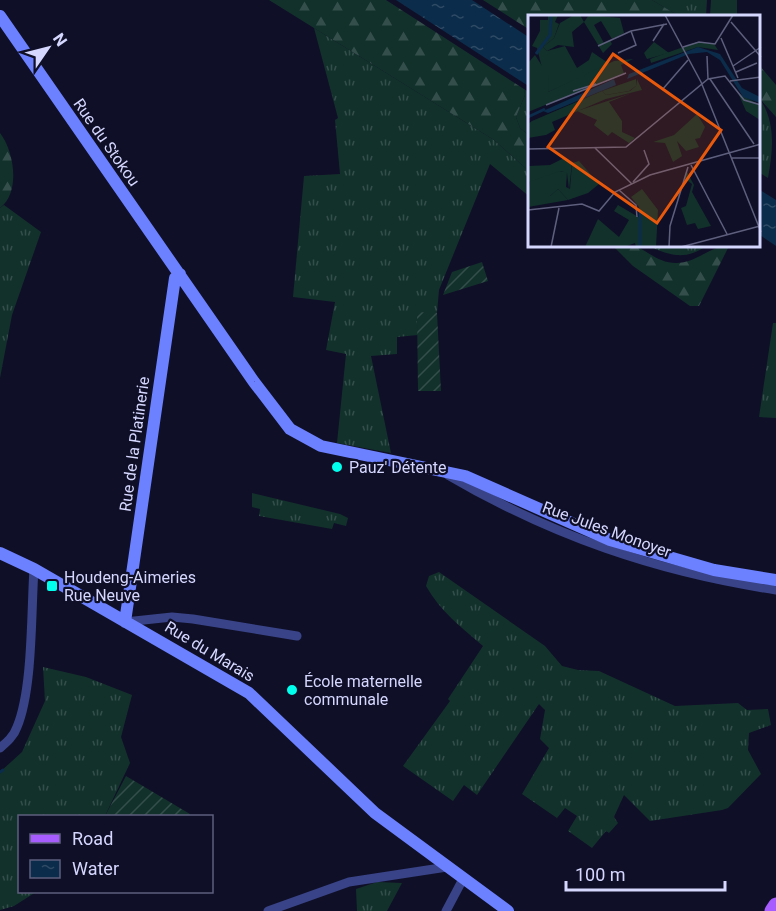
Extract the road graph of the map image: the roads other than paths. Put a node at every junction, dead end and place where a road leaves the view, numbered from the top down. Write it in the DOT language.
graph roads {
  1 [pos="0,16"];
  2 [pos="180,274"];
  3 [pos="189,285"];
  4 [pos="438,469"];
  5 [pos="0,553"];
  6 [pos="34,569"];
  7 [pos="776,580"];
  8 [pos="776,590"];
  9 [pos="125,622"];
  10 [pos="297,636"];
  11 [pos="0,748"];
  12 [pos="447,867"];
  13 [pos="463,879"];
  14 [pos="776,905"];
  15 [pos="268,911"];
  16 [pos="447,911"];
  17 [pos="508,911"];
  18 [pos="772,911"];
  1 -- 2 [label="street, Rue du Stokou"];
  2 -- 3 [label="street, Rue du Stokou"];
  2 -- 9 [label="street, Rue de la Platinerie"];
  3 -- 4 [label="street, Rue Jules Monoyer"];
  4 -- 7 [label="street, Rue Jules Monoyer"];
  4 -- 8 [label="street, Rue Jules Monoyer"];
  5 -- 6 [label="street, Rue du Marais"];
  6 -- 9 [label="street, Rue du Marais"];
  6 -- 11 [label="street"];
  9 -- 10 [label="street"];
  9 -- 12 [label="street, Rue du Marais"];
  12 -- 13 [label="street, Rue du Marais"];
  12 -- 15 [label="street"];
  13 -- 16 [label="street"];
  13 -- 17 [label="street, Rue du Marais"];
  14 -- 18 [label="main road"];
}
